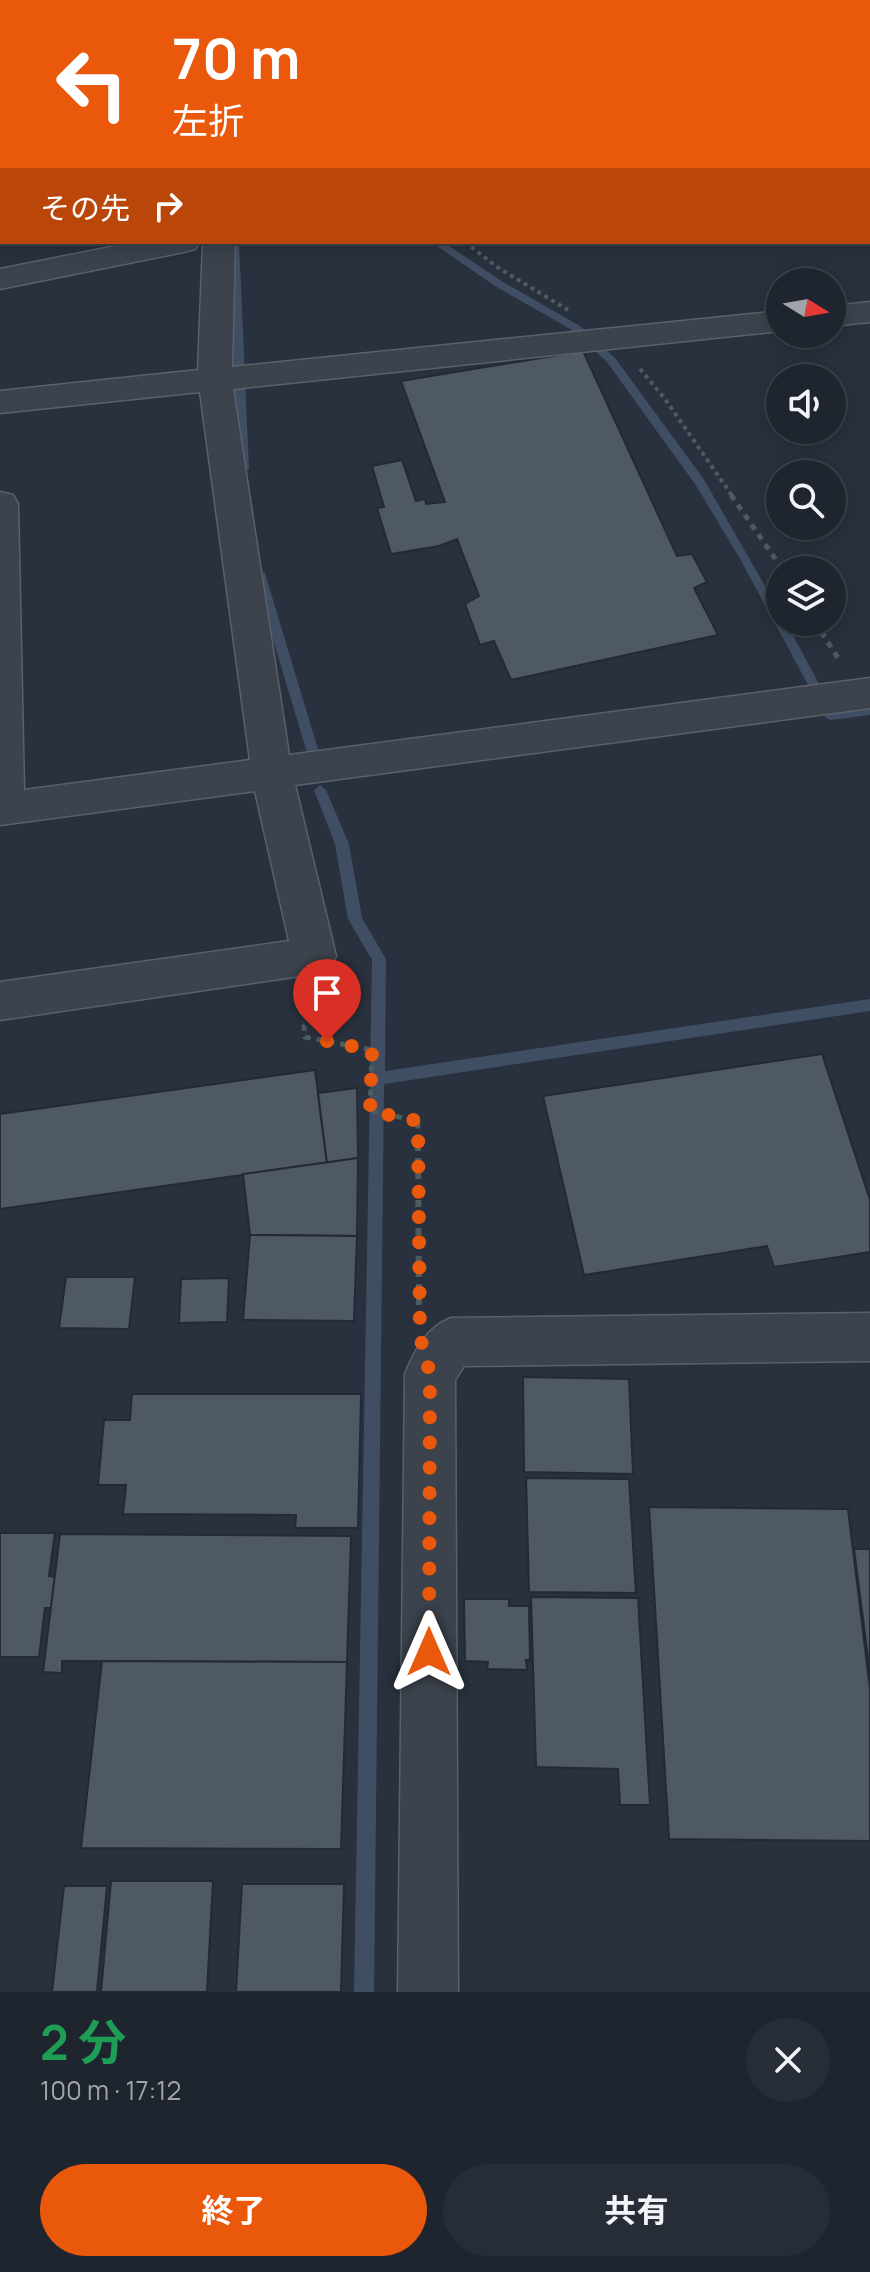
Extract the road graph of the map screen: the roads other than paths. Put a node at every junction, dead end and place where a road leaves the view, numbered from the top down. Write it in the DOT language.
graph roads {
  1 [pos="174,244"];
  2 [pos="219,244"];
  3 [pos="0,279"];
  4 [pos="870,312"];
  5 [pos="846,315"];
  6 [pos="766,322"];
  7 [pos="216,377"];
  8 [pos="0,402"];
  9 [pos="0,504"];
  10 [pos="870,693"];
  11 [pos="272,775"];
  12 [pos="2,809"];
  13 [pos="0,1001"];
  14 [pos="870,1337"];
  15 [pos="428,1992"];
  1 -- 3 [label="street"];
  2 -- 7 [label="street"];
  4 -- 5 [label="street"];
  6 -- 7 [label="street"];
  7 -- 8 [label="street"];
  7 -- 11 [label="street"];
  9 -- 12 [label="street"];
  10 -- 11 [label="street"];
  11 -- 12 [label="street"];
  11 -- 13 [label="street"];
  14 -- 15 [label="street"];
}
